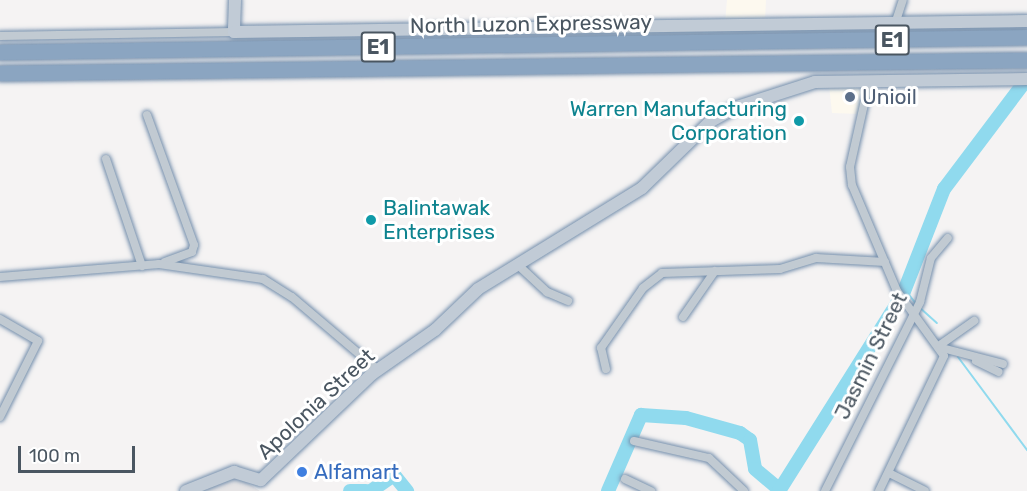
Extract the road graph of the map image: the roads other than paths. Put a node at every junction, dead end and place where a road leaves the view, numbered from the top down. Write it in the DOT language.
graph roads {
  1 [pos="235,0"];
  2 [pos="903,0"];
  3 [pos="1027,21"];
  4 [pos="895,24"];
  5 [pos="234,32"];
  6 [pos="0,36"];
  7 [pos="1027,38"];
  8 [pos="0,52"];
  9 [pos="1027,60"];
  10 [pos="0,73"];
  11 [pos="1027,79"];
  12 [pos="869,82"];
  13 [pos="147,115"];
  14 [pos="106,159"];
  15 [pos="948,238"];
  16 [pos="885,262"];
  17 [pos="159,264"];
  18 [pos="518,265"];
  19 [pos="142,266"];
  20 [pos="715,271"];
  21 [pos="0,277"];
  22 [pos="568,301"];
  23 [pos="914,313"];
  24 [pos="683,317"];
  25 [pos="0,319"];
  26 [pos="974,321"];
  27 [pos="941,347"];
  28 [pos="1001,368"];
  29 [pos="606,369"];
  30 [pos="378,370"];
  31 [pos="3,402"];
  32 [pos="0,417"];
  33 [pos="634,441"];
  34 [pos="889,472"];
  35 [pos="625,479"];
  36 [pos="261,486"];
  37 [pos="632,487"];
  38 [pos="186,491"];
  39 [pos="651,491"];
  40 [pos="744,491"];
  41 [pos="825,491"];
  42 [pos="879,491"];
  43 [pos="925,491"];
  1 -- 5 [label="main road"];
  2 -- 4 [label="street"];
  3 -- 4 [label="main road"];
  4 -- 5 [label="main road"];
  5 -- 6 [label="street"];
  7 -- 8 [label="highway, North Luzon Expressway / E1"];
  9 -- 10 [label="highway, North Luzon Expressway / E1"];
  11 -- 12 [label="main road, Apolonia Street"];
  12 -- 16 [label="street"];
  12 -- 18 [label="main road, Apolonia Street"];
  13 -- 17 [label="street"];
  14 -- 19 [label="street"];
  15 -- 23 [label="street, Jasmin Street"];
  16 -- 20 [label="street"];
  16 -- 23 [label="street"];
  17 -- 19 [label="street"];
  17 -- 30 [label="street"];
  18 -- 22 [label="street"];
  18 -- 30 [label="main road, Apolonia Street"];
  19 -- 21 [label="street"];
  20 -- 24 [label="street"];
  20 -- 29 [label="street"];
  23 -- 27 [label="street"];
  23 -- 41 [label="street, Jasmin Street"];
  25 -- 31 [label="street"];
  26 -- 27 [label="street"];
  27 -- 28 [label="street"];
  27 -- 34 [label="street"];
  30 -- 36 [label="main road, Apolonia Street"];
  31 -- 32 [label="street"];
  33 -- 40 [label="street"];
  34 -- 42 [label="street"];
  34 -- 43 [label="street"];
  35 -- 37 [label="street"];
  36 -- 38 [label="main road, Apolonia Street"];
  37 -- 39 [label="street"];
}
